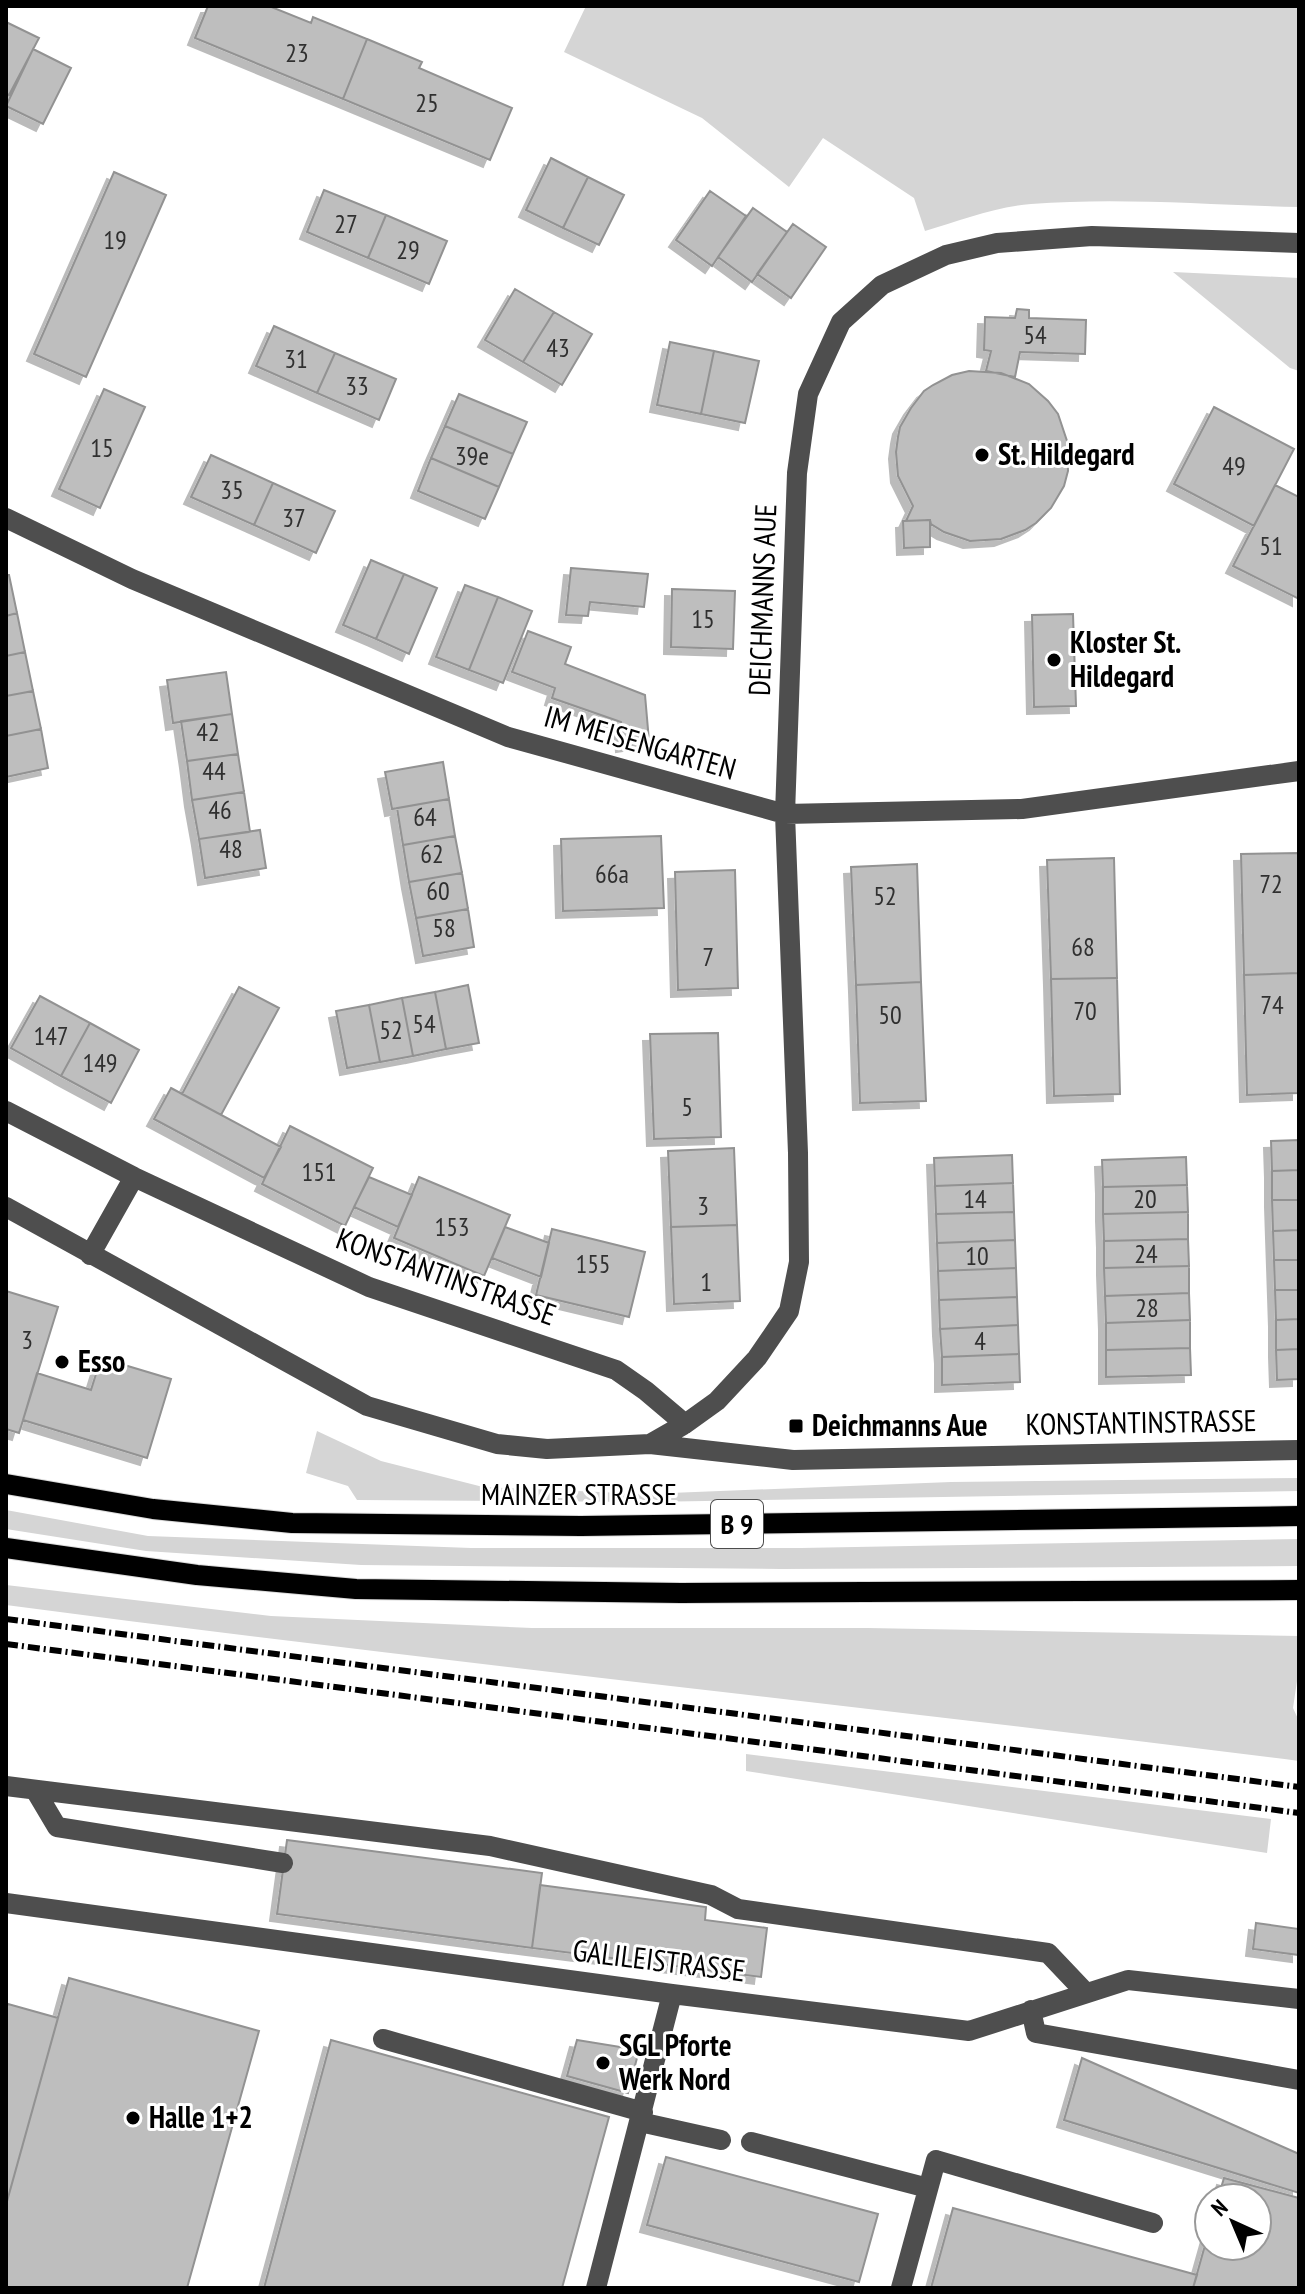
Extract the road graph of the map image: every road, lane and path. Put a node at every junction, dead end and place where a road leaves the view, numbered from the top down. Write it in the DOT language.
graph roads {
  1 [pos="1299,243"];
  2 [pos="6,518"];
  3 [pos="1299,771"];
  4 [pos="785,814"];
  5 [pos="6,1111"];
  6 [pos="134,1177"];
  7 [pos="6,1207"];
  8 [pos="90,1255"];
  9 [pos="757,1358"];
  10 [pos="685,1424"];
  11 [pos="650,1444"];
  12 [pos="1299,1450"];
  13 [pos="6,1484"];
  14 [pos="1299,1516"];
  15 [pos="6,1548"];
  16 [pos="1299,1590"];
  17 [pos="6,1786"];
  18 [pos="35,1790"];
  19 [pos="283,1863"];
  20 [pos="6,1903"];
  21 [pos="1085,1992"];
  22 [pos="672,1994"];
  23 [pos="1299,1999"];
  24 [pos="1031,2010"];
  25 [pos="383,2039"];
  26 [pos="1299,2080"];
  27 [pos="642,2117"];
  28 [pos="721,2140"];
  29 [pos="751,2142"];
  30 [pos="928,2188"];
  31 [pos="1153,2223"];
  32 [pos="596,2288"];
  33 [pos="901,2288"];
  1 -- 4 [label="street, DEICHMANNS AUE"];
  2 -- 4 [label="street, IM MEISENGARTEN"];
  3 -- 4 [label="street, IM MEISENGARTEN"];
  4 -- 9 [label="street, DEICHMANNS AUE"];
  5 -- 6 [label="street, KONSTANTINSTRASSE"];
  6 -- 8 [label="street"];
  6 -- 10 [label="street, KONSTANTINSTRASSE"];
  7 -- 8 [label="street, KONSTANTINSTRASSE"];
  8 -- 11 [label="street, KONSTANTINSTRASSE"];
  9 -- 10 [label="street, KONSTANTINSTRASSE"];
  10 -- 11 [label="street, KONSTANTINSTRASSE"];
  11 -- 12 [label="street, KONSTANTINSTRASSE"];
  13 -- 14 [label="main road, MAINZER STRASSE / B 9"];
  15 -- 16 [label="main road, B 9"];
  17 -- 18 [label="street"];
  18 -- 19 [label="street"];
  18 -- 21 [label="street"];
  20 -- 22 [label="street, GALILEISTRASSE"];
  21 -- 23 [label="street, GALILEISTRASSE"];
  21 -- 24 [label="street, GALILEISTRASSE"];
  22 -- 24 [label="street, GALILEISTRASSE"];
  22 -- 27 [label="street"];
  24 -- 26 [label="street"];
  25 -- 27 [label="street"];
  27 -- 28 [label="street"];
  27 -- 32 [label="street"];
  29 -- 30 [label="street"];
  30 -- 31 [label="street"];
  30 -- 33 [label="street"];
}
